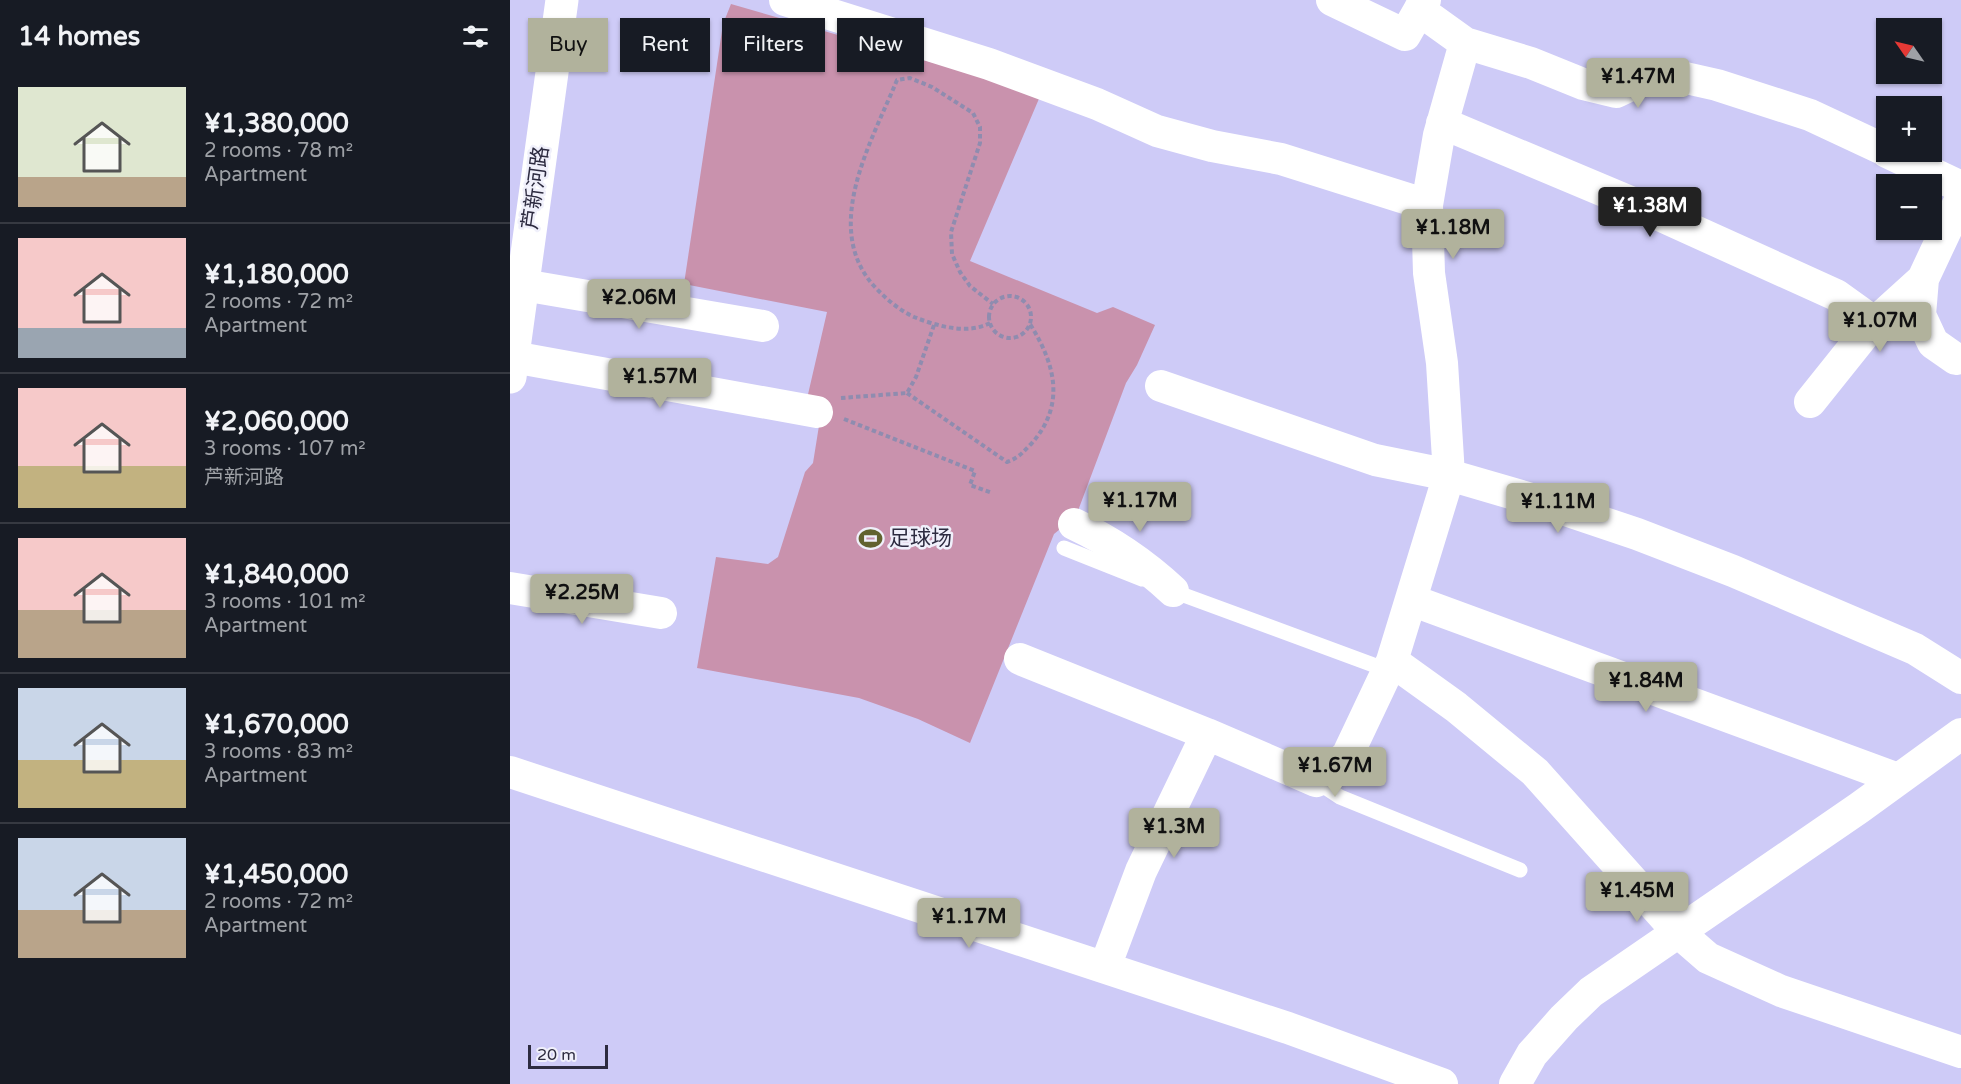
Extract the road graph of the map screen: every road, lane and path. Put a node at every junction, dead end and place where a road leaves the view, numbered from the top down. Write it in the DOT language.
graph roads {
  1 [pos="561,0"];
  2 [pos="1332,0"];
  3 [pos="796,2"];
  4 [pos="1422,5"];
  5 [pos="1465,43"];
  6 [pos="1442,123"];
  7 [pos="1876,146"];
  8 [pos="1910,162"];
  9 [pos="1961,187"];
  10 [pos="1961,198"];
  11 [pos="1427,205"];
  12 [pos="1923,279"];
  13 [pos="523,285"];
  14 [pos="993,304"];
  15 [pos="990,323"];
  16 [pos="1875,323"];
  17 [pos="1030,324"];
  18 [pos="934,325"];
  19 [pos="763,326"];
  20 [pos="1956,359"];
  21 [pos="512,367"];
  22 [pos="1161,386"];
  23 [pos="908,393"];
  24 [pos="1810,402"];
  25 [pos="817,412"];
  26 [pos="1449,475"];
  27 [pos="992,493"];
  28 [pos="1069,536"];
  29 [pos="510,588"];
  30 [pos="1173,591"];
  31 [pos="1411,600"];
  32 [pos="661,613"];
  33 [pos="1020,659"];
  34 [pos="1390,666"];
  35 [pos="1961,678"];
  36 [pos="1207,734"];
  37 [pos="1961,734"];
  38 [pos="510,772"];
  39 [pos="1898,779"];
  40 [pos="1316,781"];
  41 [pos="1520,870"];
  42 [pos="1678,932"];
  43 [pos="1105,968"];
  44 [pos="1961,1052"];
  45 [pos="1442,1084"];
  46 [pos="1515,1084"];
  1 -- 13 [label="street, 芦新河路"];
  2 -- 4 [label="street"];
  3 -- 11 [label="street"];
  4 -- 5 [label="street"];
  5 -- 6 [label="street"];
  5 -- 7 [label="street"];
  6 -- 11 [label="street"];
  6 -- 16 [label="street"];
  8 -- 9 [label="street"];
  10 -- 12 [label="street"];
  11 -- 26 [label="street"];
  12 -- 16 [label="street"];
  12 -- 20 [label="street"];
  13 -- 19 [label="street"];
  13 -- 21 [label="street, 芦新河路"];
  14 -- 15 [label="path"];
  14 -- 17 [label="path"];
  14 -- 18 [label="path"];
  15 -- 17 [label="path"];
  15 -- 18 [label="path"];
  16 -- 24 [label="street"];
  17 -- 23 [label="path"];
  18 -- 23 [label="path"];
  21 -- 25 [label="street"];
  22 -- 26 [label="street"];
  23 -- 25 [label="path"];
  25 -- 27 [label="path"];
  26 -- 31 [label="street"];
  26 -- 35 [label="street"];
  28 -- 30 [label="street"];
  29 -- 32 [label="street"];
  30 -- 34 [label="lane"];
  31 -- 34 [label="street"];
  31 -- 39 [label="street"];
  33 -- 36 [label="street"];
  34 -- 40 [label="street"];
  34 -- 42 [label="street"];
  36 -- 40 [label="street"];
  36 -- 43 [label="street"];
  37 -- 39 [label="street"];
  38 -- 43 [label="street"];
  39 -- 42 [label="street"];
  40 -- 41 [label="lane"];
  42 -- 44 [label="street"];
  42 -- 46 [label="street"];
  43 -- 45 [label="street"];
}
